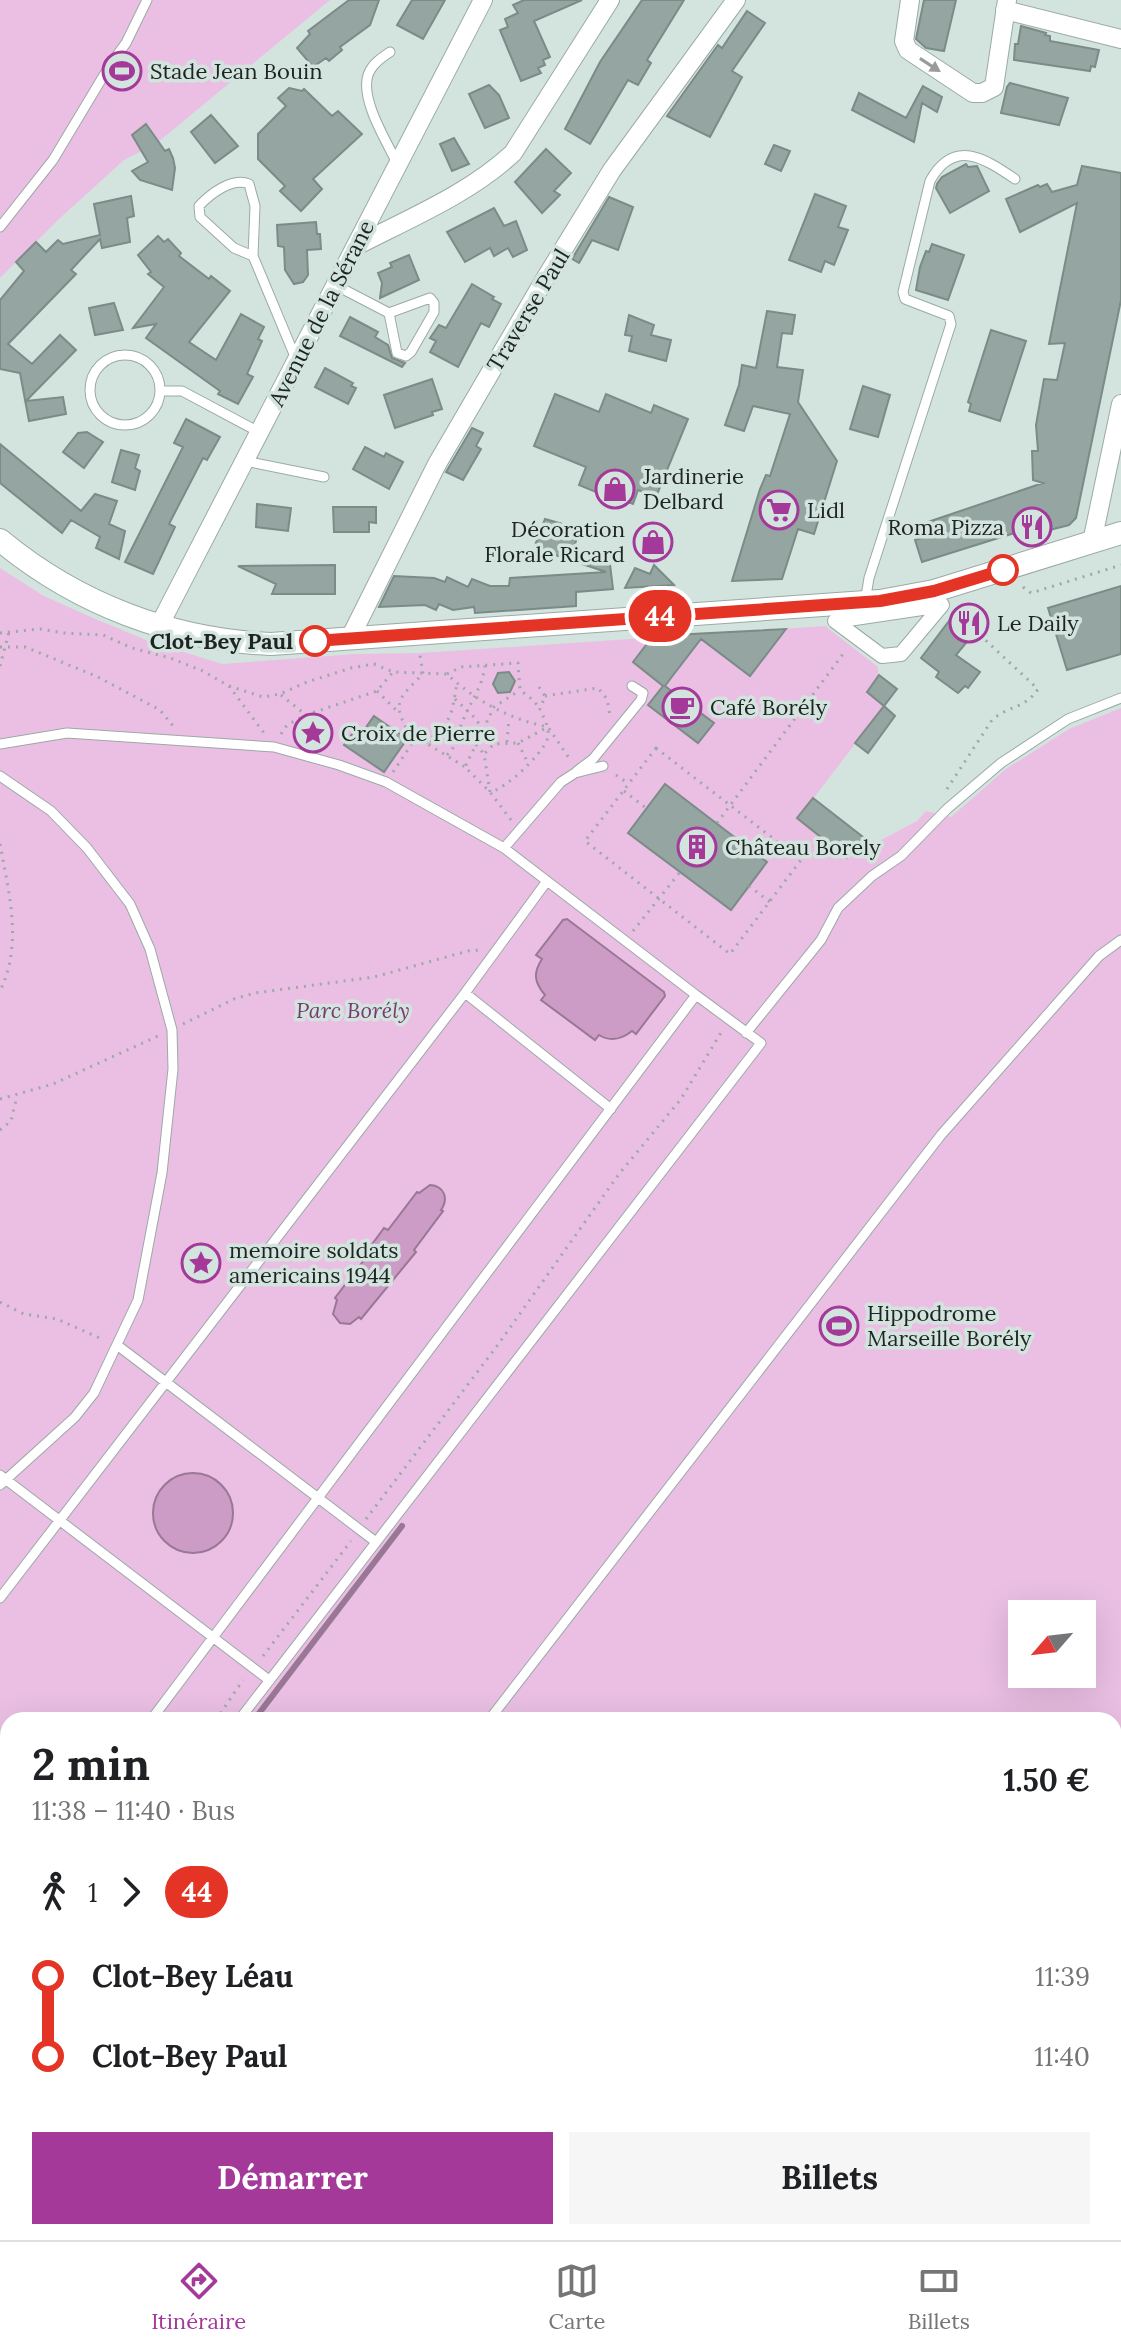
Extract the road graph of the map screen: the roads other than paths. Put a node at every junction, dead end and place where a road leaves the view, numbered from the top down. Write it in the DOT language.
graph roads {
  1 [pos="147,0"];
  2 [pos="483,0"];
  3 [pos="610,0"];
  4 [pos="736,0"];
  5 [pos="910,0"];
  6 [pos="1006,5"];
  7 [pos="1121,39"];
  8 [pos="390,52"];
  9 [pos="398,165"];
  10 [pos="1015,179"];
  11 [pos="0,227"];
  12 [pos="356,246"];
  13 [pos="253,256"];
  14 [pos="335,285"];
  15 [pos="389,313"];
  16 [pos="296,359"];
  17 [pos="161,391"];
  18 [pos="1121,404"];
  19 [pos="259,432"];
  20 [pos="245,461"];
  21 [pos="324,477"];
  22 [pos="1121,533"];
  23 [pos="0,540"];
  24 [pos="1092,542"];
  25 [pos="871,606"];
  26 [pos="159,626"];
  27 [pos="350,638"];
  28 [pos="852,641"];
  29 [pos="632,686"];
  30 [pos="1121,698"];
  31 [pos="0,744"];
  32 [pos="603,766"];
  33 [pos="575,773"];
  34 [pos="0,776"];
  35 [pos="504,848"];
  36 [pos="547,881"];
  37 [pos="1121,940"];
  38 [pos="465,993"];
  39 [pos="696,995"];
  40 [pos="746,1033"];
  41 [pos="611,1109"];
  42 [pos="117,1345"];
  43 [pos="167,1382"];
  44 [pos="2,1480"];
  45 [pos="317,1498"];
  46 [pos="59,1521"];
  47 [pos="376,1542"];
  48 [pos="0,1598"];
  49 [pos="212,1638"];
  50 [pos="269,1680"];
  51 [pos="157,1712"];
  52 [pos="245,1712"];
  53 [pos="495,1712"];
  1 -- 11 [label="lane"];
  2 -- 9 [label="street, Avenue de la Sérane"];
  3 -- 12 [label="street"];
  4 -- 27 [label="street, Traverse Paul"];
  5 -- 6 [label="street, one-way"];
  6 -- 7 [label="street"];
  8 -- 9 [label="lane"];
  9 -- 12 [label="street, Avenue de la Sérane"];
  10 -- 25 [label="lane"];
  12 -- 14 [label="street, Avenue de la Sérane"];
  13 -- 13 [label="lane"];
  13 -- 16 [label="lane"];
  14 -- 15 [label="lane"];
  14 -- 16 [label="street, Avenue de la Sérane"];
  15 -- 15 [label="lane"];
  16 -- 19 [label="street, Avenue de la Sérane"];
  17 -- 17 [label="lane"];
  17 -- 19 [label="lane"];
  18 -- 24 [label="street"];
  19 -- 20 [label="street, Avenue de la Sérane"];
  20 -- 21 [label="lane"];
  20 -- 26 [label="street, Avenue de la Sérane"];
  22 -- 24 [label="street"];
  23 -- 26 [label="street"];
  24 -- 25 [label="street"];
  25 -- 27 [label="street"];
  25 -- 28 [label="lane"];
  25 -- 28 [label="street"];
  25 -- 28 [label="street"];
  26 -- 27 [label="street"];
  29 -- 33 [label="lane"];
  30 -- 40 [label="lane"];
  31 -- 35 [label="lane"];
  32 -- 33 [label="lane"];
  33 -- 35 [label="lane"];
  34 -- 42 [label="lane"];
  35 -- 36 [label="lane"];
  36 -- 38 [label="lane"];
  36 -- 39 [label="lane"];
  37 -- 53 [label="lane"];
  38 -- 41 [label="lane"];
  38 -- 43 [label="lane"];
  39 -- 40 [label="lane"];
  39 -- 41 [label="lane"];
  40 -- 47 [label="lane"];
  41 -- 45 [label="lane"];
  42 -- 43 [label="lane"];
  42 -- 44 [label="lane"];
  43 -- 45 [label="lane"];
  43 -- 46 [label="lane"];
  44 -- 46 [label="lane"];
  45 -- 47 [label="lane"];
  45 -- 49 [label="lane"];
  46 -- 48 [label="lane"];
  46 -- 49 [label="lane"];
  47 -- 50 [label="lane"];
  49 -- 50 [label="lane"];
  49 -- 51 [label="lane"];
  50 -- 52 [label="lane"];
}
